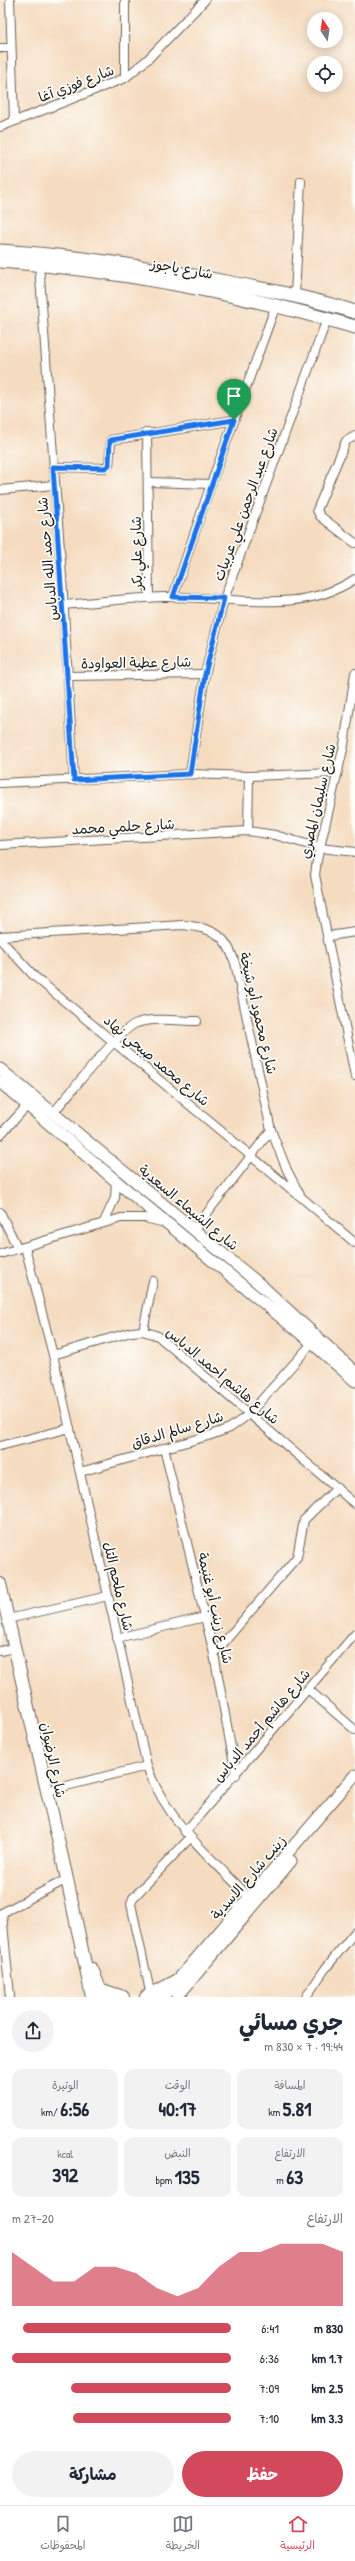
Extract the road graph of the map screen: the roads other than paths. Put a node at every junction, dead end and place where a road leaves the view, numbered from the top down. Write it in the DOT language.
graph roads {
  1 [pos="10,0"];
  2 [pos="125,0"];
  3 [pos="205,0"];
  4 [pos="0,48"];
  5 [pos="11,48"];
  6 [pos="124,78"];
  7 [pos="14,121"];
  8 [pos="0,127"];
  9 [pos="301,181"];
  10 [pos="0,251"];
  11 [pos="0,261"];
  12 [pos="39,264"];
  13 [pos="295,294"];
  14 [pos="276,305"];
  15 [pos="355,312"];
  16 [pos="327,319"];
  17 [pos="355,327"];
  18 [pos="234,420"];
  19 [pos="147,432"];
  20 [pos="355,436"];
  21 [pos="53,467"];
  22 [pos="148,482"];
  23 [pos="211,484"];
  24 [pos="54,485"];
  25 [pos="0,490"];
  26 [pos="355,543"];
  27 [pos="355,579"];
  28 [pos="173,597"];
  29 [pos="149,598"];
  30 [pos="224,598"];
  31 [pos="64,605"];
  32 [pos="355,673"];
  33 [pos="205,674"];
  34 [pos="68,676"];
  35 [pos="337,773"];
  36 [pos="190,774"];
  37 [pos="249,776"];
  38 [pos="74,780"];
  39 [pos="0,783"];
  40 [pos="248,831"];
  41 [pos="0,845"];
  42 [pos="320,848"];
  43 [pos="355,852"];
  44 [pos="355,932"];
  45 [pos="0,936"];
  46 [pos="329,936"];
  47 [pos="0,940"];
  48 [pos="198,1021"];
  49 [pos="115,1040"];
  50 [pos="0,1068"];
  51 [pos="355,1076"];
  52 [pos="0,1082"];
  53 [pos="27,1106"];
  54 [pos="54,1112"];
  55 [pos="271,1130"];
  56 [pos="0,1136"];
  57 [pos="253,1156"];
  58 [pos="116,1181"];
  59 [pos="301,1197"];
  60 [pos="0,1212"];
  61 [pos="104,1222"];
  62 [pos="166,1223"];
  63 [pos="194,1230"];
  64 [pos="355,1243"];
  65 [pos="22,1248"];
  66 [pos="0,1254"];
  67 [pos="153,1281"];
  68 [pos="143,1331"];
  69 [pos="315,1339"];
  70 [pos="53,1355"];
  71 [pos="355,1372"];
  72 [pos="355,1381"];
  73 [pos="248,1415"];
  74 [pos="70,1428"];
  75 [pos="0,1446"];
  76 [pos="164,1448"];
  77 [pos="80,1472"];
  78 [pos="337,1488"];
  79 [pos="355,1504"];
  80 [pos="0,1584"];
  81 [pos="108,1596"];
  82 [pos="205,1617"];
  83 [pos="8,1619"];
  84 [pos="355,1634"];
  85 [pos="117,1638"];
  86 [pos="14,1648"];
  87 [pos="0,1651"];
  88 [pos="214,1654"];
  89 [pos="308,1689"];
  90 [pos="355,1730"];
  91 [pos="147,1766"];
  92 [pos="236,1775"];
  93 [pos="355,1775"];
  94 [pos="355,1786"];
  95 [pos="46,1791"];
  96 [pos="188,1835"];
  97 [pos="68,1879"];
  98 [pos="250,1898"];
  99 [pos="1,1913"];
  100 [pos="355,1932"];
  101 [pos="180,1979"];
  102 [pos="98,1994"];
  103 [pos="10,1997"];
  104 [pos="123,1997"];
  105 [pos="153,1997"];
  106 [pos="177,1997"];
  107 [pos="306,1997"];
  1 -- 5 [label="street"];
  2 -- 6 [label="street"];
  3 -- 6 [label="street, شارع فوزي آغا"];
  4 -- 5 [label="street"];
  5 -- 7 [label="street"];
  6 -- 7 [label="street, شارع فوزي آغا"];
  7 -- 8 [label="street, شارع فوزي آغا"];
  9 -- 13 [label="street"];
  10 -- 13 [label="main road, شارع ياجوز"];
  11 -- 12 [label="main road, شارع ياجوز"];
  12 -- 14 [label="main road, شارع ياجوز"];
  12 -- 21 [label="street, شارع حمد الله الدباس"];
  13 -- 15 [label="main road, شارع ياجوز"];
  14 -- 16 [label="main road, شارع ياجوز"];
  14 -- 18 [label="street"];
  16 -- 17 [label="main road, شارع ياجوز"];
  16 -- 30 [label="street, شارع عبد الرحمن علي عربيات"];
  18 -- 19 [label="street"];
  18 -- 23 [label="street"];
  19 -- 21 [label="street"];
  19 -- 22 [label="street, شارع علي بكر"];
  20 -- 26 [label="street"];
  21 -- 24 [label="street, شارع حمد الله الدباس"];
  22 -- 23 [label="street"];
  22 -- 29 [label="street, شارع علي بكر"];
  23 -- 28 [label="street"];
  24 -- 25 [label="street"];
  24 -- 31 [label="street, شارع حمد الله الدباس"];
  27 -- 30 [label="street, شارع علي بكر"];
  28 -- 29 [label="street, شارع علي بكر"];
  28 -- 30 [label="street, شارع علي بكر"];
  29 -- 31 [label="street"];
  30 -- 33 [label="street, شارع عبد الرحمن علي عربيات"];
  31 -- 34 [label="street, شارع حمد الله الدباس"];
  32 -- 35 [label="street, شارع سليمان المصري"];
  33 -- 34 [label="street, شارع عطية العواودة"];
  33 -- 36 [label="street, شارع عبد الرحمن علي عربيات"];
  34 -- 38 [label="street, شارع حمد الله الدباس"];
  35 -- 37 [label="street"];
  35 -- 42 [label="street, شارع سليمان المصري"];
  36 -- 37 [label="street"];
  36 -- 38 [label="street"];
  37 -- 40 [label="street"];
  38 -- 39 [label="street"];
  40 -- 41 [label="street, شارع حلمي محمد"];
  40 -- 42 [label="street, شارع حلمي محمد"];
  42 -- 43 [label="street, شارع حلمي محمد"];
  42 -- 46 [label="street, شارع سليمان المصري"];
  44 -- 46 [label="street"];
  45 -- 55 [label="street, شارع محمود أبو شيخة"];
  46 -- 51 [label="street, شارع سليمان المصري"];
  47 -- 49 [label="street, شارع محمد صبحي نهاد"];
  48 -- 49 [label="street"];
  49 -- 54 [label="street"];
  49 -- 57 [label="street, شارع محمد صبحي نهاد"];
  50 -- 54 [label="street, شارع الشيماء السعدية"];
  52 -- 53 [label="street, شارع الشيماء السعدية"];
  53 -- 56 [label="street"];
  53 -- 58 [label="street, شارع الشيماء السعدية"];
  54 -- 63 [label="street, شارع الشيماء السعدية"];
  55 -- 57 [label="street"];
  55 -- 59 [label="street, شارع محمود أبو شيخة"];
  57 -- 59 [label="street, شارع محمد صبحي نهاد"];
  57 -- 63 [label="street"];
  58 -- 61 [label="street"];
  58 -- 62 [label="street, شارع الشيماء السعدية"];
  59 -- 64 [label="street, شارع محمود أبو شيخة"];
  60 -- 65 [label="street, شارع ملحم التل"];
  61 -- 62 [label="street"];
  61 -- 65 [label="street"];
  62 -- 69 [label="street, شارع الشيماء السعدية"];
  63 -- 69 [label="street, شارع الشيماء السعدية"];
  65 -- 66 [label="street"];
  65 -- 70 [label="street, شارع ملحم التل"];
  67 -- 68 [label="street"];
  68 -- 70 [label="street, شارع هاشم أحمد الدباس"];
  68 -- 73 [label="street, شارع هاشم أحمد الدباس"];
  69 -- 71 [label="street, شارع الشيماء السعدية"];
  69 -- 72 [label="street, شارع الشيماء السعدية"];
  69 -- 73 [label="street, شارع سالم الدقاق"];
  70 -- 74 [label="street, شارع ملحم التل"];
  73 -- 76 [label="street, شارع سالم الدقاق"];
  73 -- 78 [label="street, شارع هاشم أحمد الدباس"];
  74 -- 75 [label="street"];
  74 -- 77 [label="street, شارع ملحم التل"];
  76 -- 77 [label="street, شارع سالم الدقاق"];
  76 -- 82 [label="street, شارع زينب أبو غنيمة"];
  77 -- 81 [label="street, شارع ملحم التل"];
  78 -- 79 [label="street, شارع هاشم أحمد الدباس"];
  78 -- 88 [label="street"];
  80 -- 83 [label="main road, شارع الرضوان"];
  81 -- 83 [label="street"];
  81 -- 85 [label="street, شارع ملحم التل"];
  82 -- 85 [label="street"];
  82 -- 88 [label="street, شارع زينب أبو غنيمة"];
  83 -- 86 [label="main road, شارع الرضوان"];
  84 -- 89 [label="street, شارع هاشم أحمد الدباس"];
  85 -- 91 [label="street, شارع ملحم التل"];
  86 -- 87 [label="street"];
  86 -- 95 [label="main road, شارع الرضوان"];
  88 -- 92 [label="street, شارع زينب أبو غنيمة"];
  89 -- 90 [label="street"];
  89 -- 92 [label="street, شارع هاشم أحمد الدباس"];
  91 -- 95 [label="street"];
  91 -- 96 [label="street, شارع ملحم التل"];
  92 -- 96 [label="street, شارع هاشم أحمد الدباس"];
  93 -- 98 [label="street, زينب شارع الاسدية"];
  94 -- 106 [label="street, زينب شارع الاسدية"];
  95 -- 97 [label="main road, شارع الرضوان"];
  96 -- 98 [label="street, شارع ملحم التل"];
  96 -- 105 [label="street, شارع هاشم أحمد الدباس"];
  97 -- 99 [label="street"];
  97 -- 102 [label="main road, شارع الرضوان"];
  98 -- 101 [label="street, زينب شارع الاسدية"];
  99 -- 103 [label="street"];
  100 -- 107 [label="street"];
  101 -- 105 [label="main road"];
  102 -- 104 [label="main road"];
}
